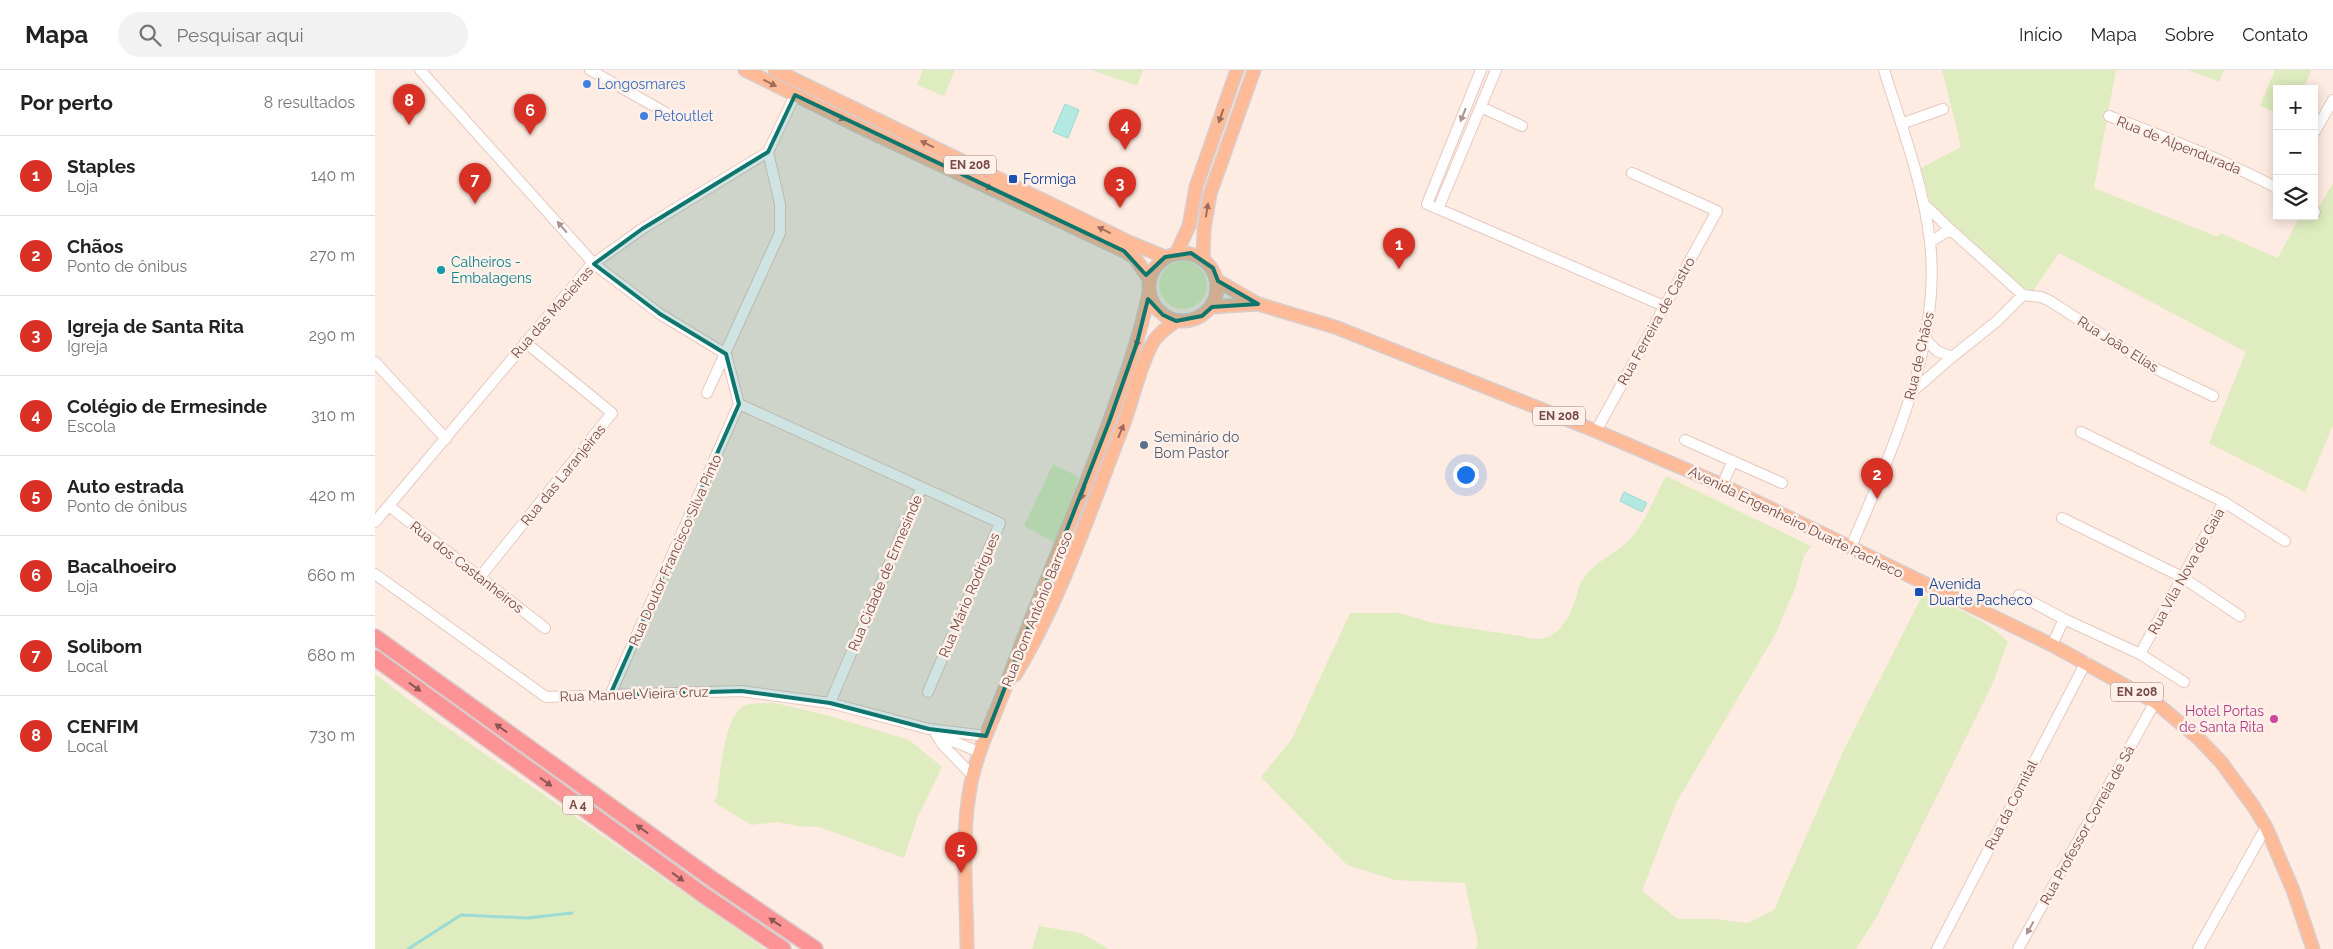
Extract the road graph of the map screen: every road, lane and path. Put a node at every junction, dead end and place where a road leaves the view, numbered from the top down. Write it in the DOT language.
graph roads {
  1 [pos="420,70"];
  2 [pos="590,70"];
  3 [pos="745,70"];
  4 [pos="775,70"];
  5 [pos="1237,70"];
  6 [pos="1253,70"];
  7 [pos="1481,70"];
  8 [pos="1496,70"];
  9 [pos="1884,70"];
  10 [pos="795,95"];
  11 [pos="2333,100"];
  12 [pos="1481,108"];
  13 [pos="1943,109"];
  14 [pos="668,114"];
  15 [pos="2109,116"];
  16 [pos="1901,124"];
  17 [pos="1522,126"];
  18 [pos="2316,130"];
  19 [pos="769,152"];
  20 [pos="1632,173"];
  21 [pos="2273,186"];
  22 [pos="1925,205"];
  23 [pos="1438,209"];
  24 [pos="1953,232"];
  25 [pos="1930,242"];
  26 [pos="1177,252"];
  27 [pos="1165,257"];
  28 [pos="1203,258"];
  29 [pos="594,264"];
  30 [pos="1149,279"];
  31 [pos="1218,281"];
  32 [pos="1149,293"];
  33 [pos="2023,295"];
  34 [pos="1258,304"];
  35 [pos="1664,306"];
  36 [pos="1212,307"];
  37 [pos="1176,321"];
  38 [pos="1926,340"];
  39 [pos="525,342"];
  40 [pos="726,354"];
  41 [pos="1951,357"];
  42 [pos="375,362"];
  43 [pos="1913,391"];
  44 [pos="707,393"];
  45 [pos="2213,396"];
  46 [pos="739,404"];
  47 [pos="1596,431"];
  48 [pos="2081,432"];
  49 [pos="446,439"];
  50 [pos="1685,440"];
  51 [pos="1733,461"];
  52 [pos="1782,483"];
  53 [pos="1722,485"];
  54 [pos="921,489"];
  55 [pos="2224,502"];
  56 [pos="389,506"];
  57 [pos="2062,518"];
  58 [pos="375,522"];
  59 [pos="2285,541"];
  60 [pos="1851,548"];
  61 [pos="375,574"];
  62 [pos="480,577"];
  63 [pos="2181,578"];
  64 [pos="2019,596"];
  65 [pos="2240,616"];
  66 [pos="2064,619"];
  67 [pos="545,628"];
  68 [pos="375,636"];
  69 [pos="2053,645"];
  70 [pos="2140,654"];
  71 [pos="375,658"];
  72 [pos="2086,662"];
  73 [pos="2184,682"];
  74 [pos="928,692"];
  75 [pos="610,695"];
  76 [pos="1001,699"];
  77 [pos="2155,702"];
  78 [pos="830,703"];
  79 [pos="932,731"];
  80 [pos="986,736"];
  81 [pos="979,752"];
  82 [pos="973,776"];
  83 [pos="2266,826"];
  84 [pos="783,949"];
  85 [pos="815,949"];
  86 [pos="967,949"];
  87 [pos="1937,949"];
  88 [pos="2018,949"];
  89 [pos="2198,949"];
  90 [pos="2313,949"];
  29 -- 1 [label="street, one-way"];
  2 -- 14 [label="street"];
  3 -- 10 [label="main road, EN 208, one-way"];
  27 -- 4 [label="main road, EN 208, one-way"];
  5 -- 26 [label="main road, one-way"];
  28 -- 6 [label="main road, one-way"];
  7 -- 23 [label="street, one-way"];
  8 -- 12 [label="street"];
  9 -- 16 [label="street, Rua de Chãos"];
  10 -- 19 [label="street"];
  10 -- 30 [label="main road, EN 208, one-way"];
  11 -- 18 [label="street"];
  12 -- 17 [label="street"];
  12 -- 23 [label="street"];
  13 -- 16 [label="street"];
  15 -- 21 [label="street, Rua de Alpendurada"];
  16 -- 22 [label="street, Rua de Chãos"];
  19 -- 29 [label="street, Rua das Macieiras"];
  19 -- 40 [label="street"];
  20 -- 35 [label="street, Rua Ferreira de Castro"];
  22 -- 24 [label="street"];
  22 -- 25 [label="street, Rua de Chãos"];
  23 -- 35 [label="street"];
  24 -- 25 [label="street"];
  24 -- 33 [label="street"];
  25 -- 38 [label="street, Rua de Chãos"];
  26 -- 27 [label="main road"];
  26 -- 28 [label="main road"];
  27 -- 30 [label="main road"];
  28 -- 31 [label="main road, EN 208"];
  29 -- 39 [label="street, Rua das Macieiras"];
  29 -- 40 [label="street"];
  30 -- 32 [label="main road"];
  31 -- 34 [label="main road, Avenida Engenheiro Duarte Pacheco / EN 208"];
  31 -- 36 [label="main road"];
  32 -- 37 [label="main road"];
  32 -- 76 [label="main road, Rua Dom António Barroso, one-way"];
  33 -- 41 [label="street"];
  33 -- 45 [label="street, Rua João Elias"];
  34 -- 36 [label="main road, Avenida Engenheiro Duarte Pacheco / EN 208"];
  34 -- 47 [label="main road, Avenida Engenheiro Duarte Pacheco / EN 208"];
  35 -- 47 [label="street, Rua Ferreira de Castro"];
  36 -- 37 [label="main road, EN 208"];
  76 -- 37 [label="main road, Rua Dom António Barroso, one-way"];
  38 -- 41 [label="street"];
  38 -- 43 [label="street, Rua de Chãos"];
  39 -- 49 [label="street, Rua das Macieiras"];
  39 -- 62 [label="street, Rua das Laranjeiras"];
  40 -- 44 [label="street"];
  40 -- 46 [label="street"];
  41 -- 43 [label="street"];
  42 -- 49 [label="street"];
  43 -- 60 [label="street, Rua de Chãos"];
  46 -- 54 [label="street, Rua Cidade de Ermesinde"];
  46 -- 75 [label="street, Rua Doutor Francisco Silva Pinto"];
  47 -- 53 [label="main road, Avenida Engenheiro Duarte Pacheco / EN 208"];
  48 -- 55 [label="street, Rua Vila Nova de Gaia"];
  49 -- 56 [label="street, Rua das Macieiras"];
  50 -- 51 [label="street"];
  51 -- 52 [label="street"];
  51 -- 53 [label="street"];
  53 -- 60 [label="main road, Avenida Engenheiro Duarte Pacheco / EN 208"];
  54 -- 74 [label="street, Rua Mário Rodrigues"];
  54 -- 78 [label="street, Rua Cidade de Ermesinde"];
  55 -- 59 [label="street"];
  55 -- 63 [label="street, Rua Vila Nova de Gaia"];
  56 -- 58 [label="street, Rua das Macieiras"];
  56 -- 62 [label="street, Rua dos Castanheiros"];
  57 -- 63 [label="street"];
  60 -- 69 [label="main road, Avenida Engenheiro Duarte Pacheco / EN 208"];
  61 -- 75 [label="street, Rua Manuel Vieira Cruz"];
  62 -- 67 [label="street, Rua dos Castanheiros"];
  63 -- 65 [label="street"];
  63 -- 70 [label="street, Rua Vila Nova de Gaia"];
  64 -- 66 [label="street"];
  66 -- 69 [label="street"];
  66 -- 70 [label="street"];
  85 -- 68 [label="highway, A 4, one-way"];
  69 -- 72 [label="main road, Avenida Engenheiro Duarte Pacheco / EN 208"];
  70 -- 73 [label="street"];
  71 -- 84 [label="highway, A 4, one-way"];
  72 -- 77 [label="main road, Avenida Engenheiro Duarte Pacheco / EN 208"];
  72 -- 87 [label="street, Rua da Comital"];
  75 -- 78 [label="street, Rua Manuel Vieira Cruz"];
  76 -- 80 [label="main road"];
  77 -- 83 [label="main road, Avenida Engenheiro Duarte Pacheco / EN 208"];
  77 -- 88 [label="street, Rua Professor Correia de Sá, one-way"];
  78 -- 79 [label="street, Rua Manuel Vieira Cruz"];
  79 -- 80 [label="street, Rua Manuel Vieira Cruz"];
  79 -- 81 [label="street, Rua Manuel Vieira Cruz"];
  79 -- 82 [label="street"];
  80 -- 81 [label="main road"];
  81 -- 82 [label="main road"];
  82 -- 86 [label="main road"];
  83 -- 89 [label="street"];
  83 -- 90 [label="main road, Avenida Engenheiro Duarte Pacheco / EN 208"];
}
